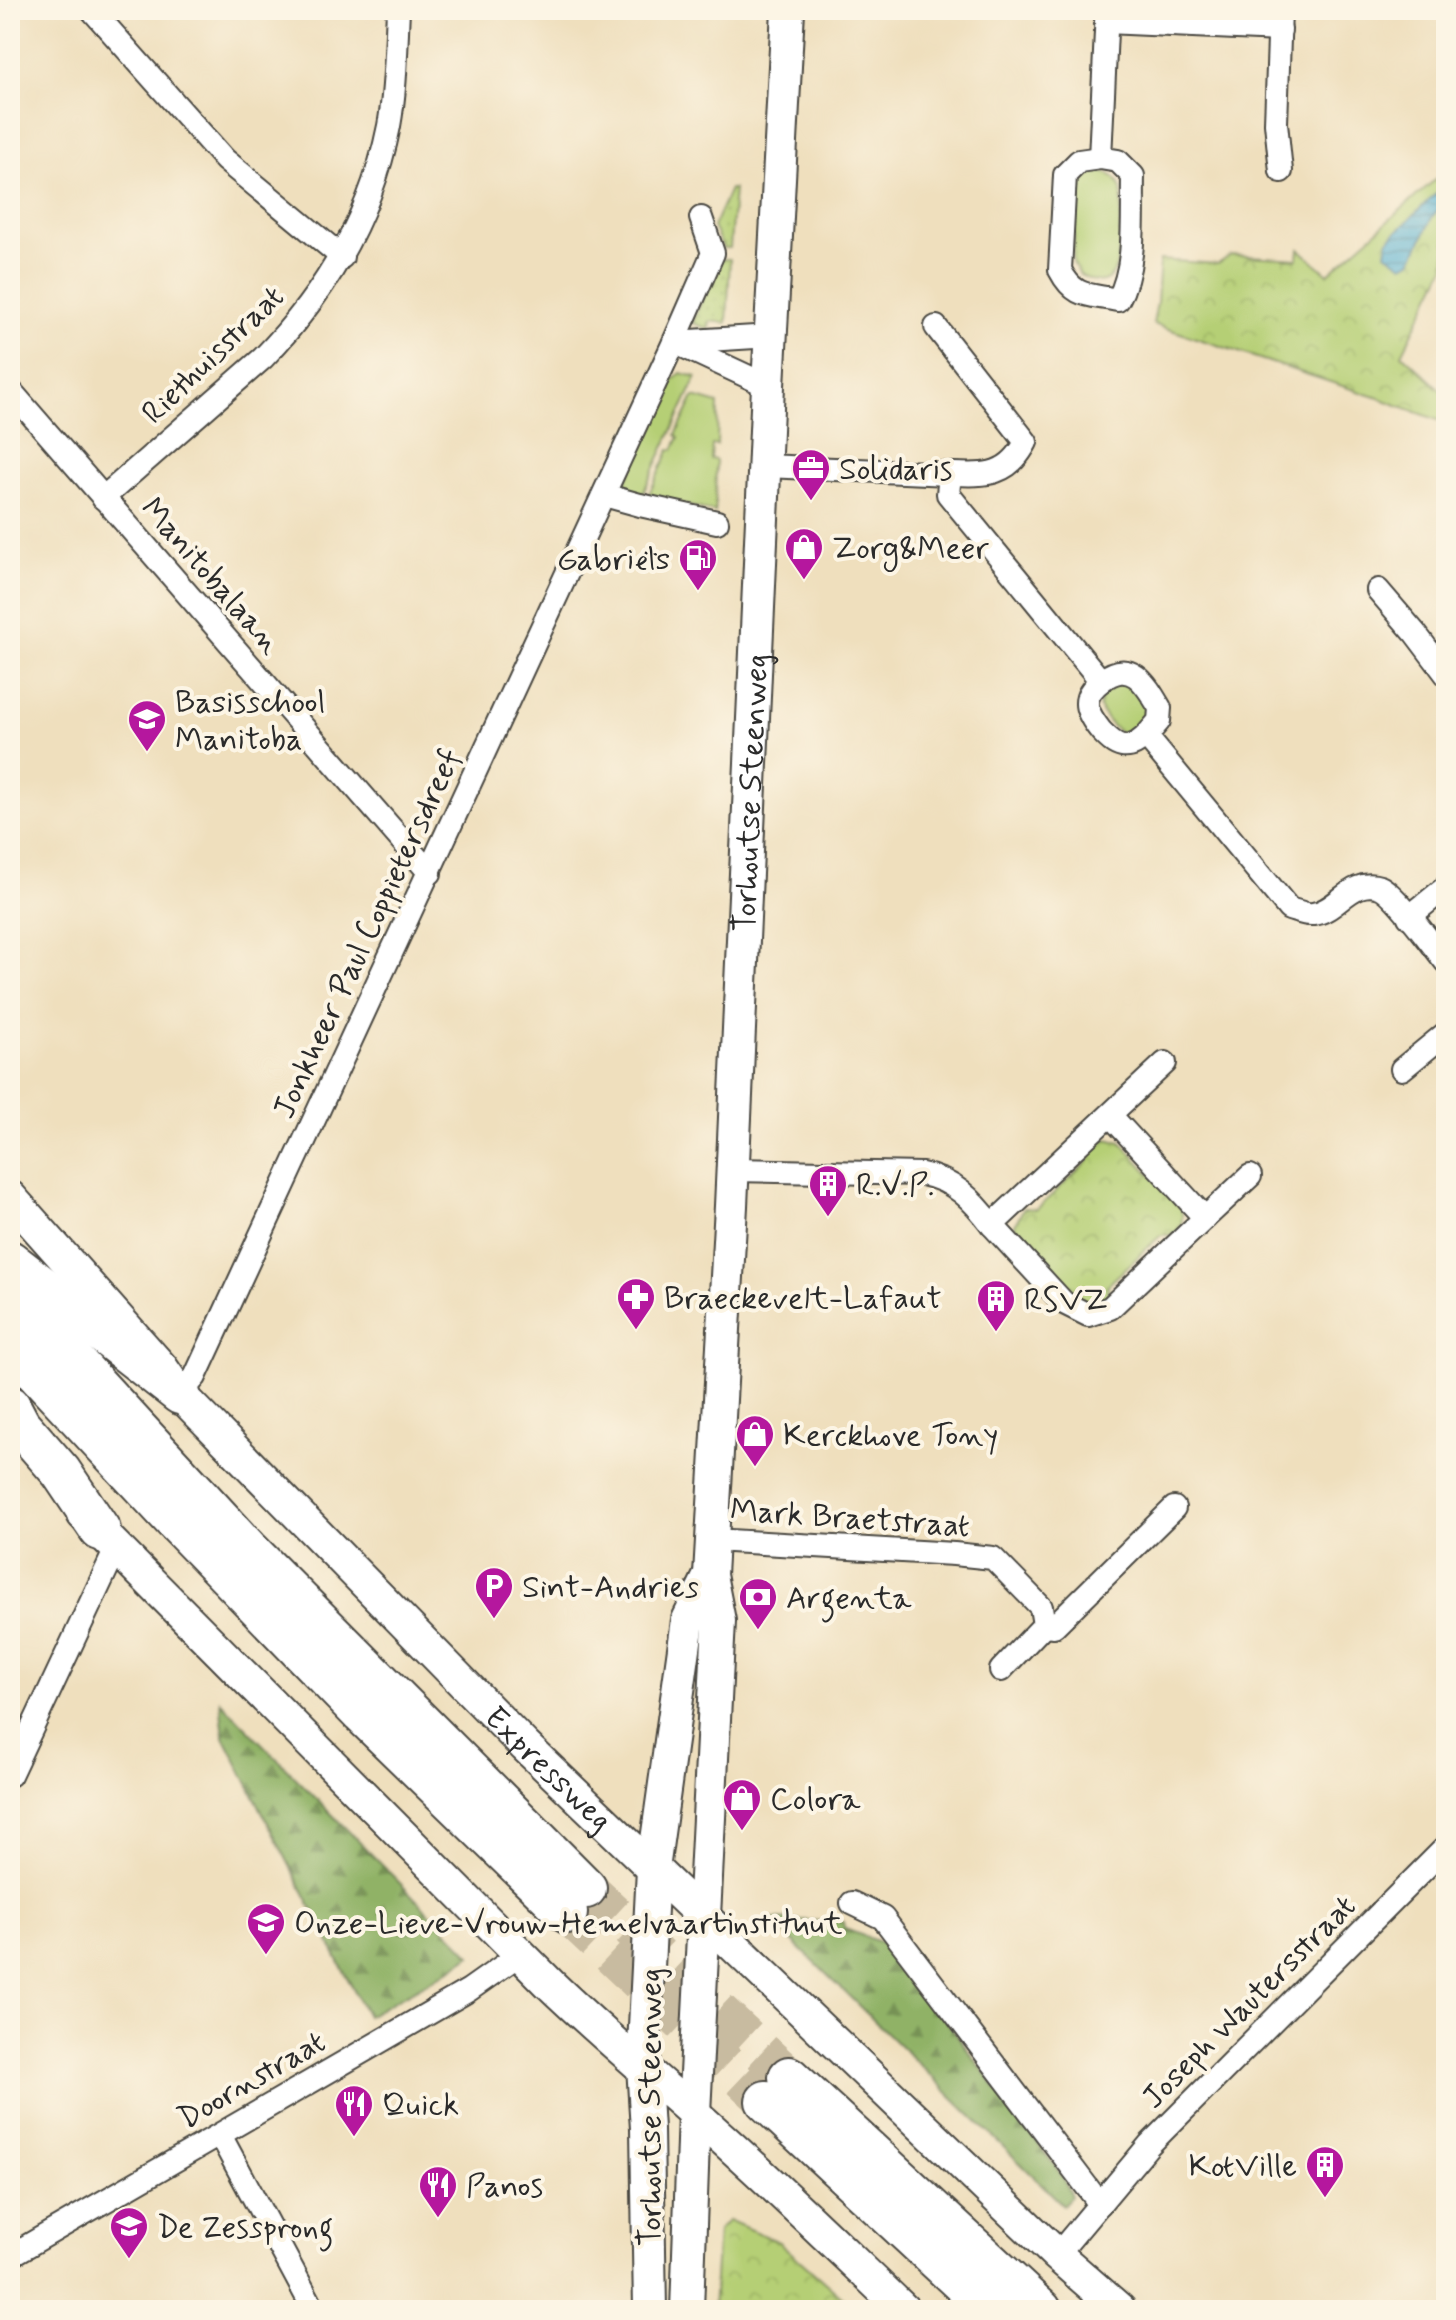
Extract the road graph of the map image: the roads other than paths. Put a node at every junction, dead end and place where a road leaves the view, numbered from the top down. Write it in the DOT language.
graph roads {
  1 [pos="92,10"];
  2 [pos="398,10"];
  3 [pos="788,10"];
  4 [pos="1107,16"];
  5 [pos="1280,20"];
  6 [pos="1100,158"];
  7 [pos="1281,171"];
  8 [pos="701,218"];
  9 [pos="342,257"];
  10 [pos="936,327"];
  11 [pos="771,336"];
  12 [pos="674,342"];
  13 [pos="768,386"];
  14 [pos="10,390"];
  15 [pos="765,466"];
  16 [pos="950,474"];
  17 [pos="604,495"];
  18 [pos="103,498"];
  19 [pos="717,522"];
  20 [pos="1378,590"];
  21 [pos="1442,663"];
  22 [pos="1101,681"];
  23 [pos="1146,736"];
  24 [pos="430,873"];
  25 [pos="1446,887"];
  26 [pos="1409,917"];
  27 [pos="1446,962"];
  28 [pos="1446,1033"];
  29 [pos="1165,1063"];
  30 [pos="1402,1069"];
  31 [pos="1110,1115"];
  32 [pos="732,1170"];
  33 [pos="1250,1176"];
  34 [pos="10,1197"];
  35 [pos="1205,1218"];
  36 [pos="992,1225"];
  37 [pos="10,1261"];
  38 [pos="10,1291"];
  39 [pos="10,1344"];
  40 [pos="180,1394"];
  41 [pos="10,1406"];
  42 [pos="10,1438"];
  43 [pos="1174,1508"];
  44 [pos="108,1540"];
  45 [pos="712,1540"];
  46 [pos="710,1575"];
  47 [pos="1044,1625"];
  48 [pos="1001,1670"];
  49 [pos="10,1775"];
  50 [pos="1446,1847"];
  51 [pos="653,1869"];
  52 [pos="852,1903"];
  53 [pos="705,1919"];
  54 [pos="520,1954"];
  55 [pos="643,2066"];
  56 [pos="694,2113"];
  57 [pos="220,2135"];
  58 [pos="1100,2204"];
  59 [pos="1057,2255"];
  60 [pos="10,2256"];
  61 [pos="314,2310"];
  62 [pos="650,2310"];
  63 [pos="687,2310"];
  64 [pos="904,2310"];
  65 [pos="991,2310"];
  66 [pos="1041,2310"];
  67 [pos="1120,2310"];
  1 -- 9 [label="street"];
  2 -- 9 [label="street, Riethuisstraat"];
  3 -- 11 [label="main road, Torhoutse Steenweg"];
  4 -- 5 [label="street"];
  4 -- 6 [label="street"];
  5 -- 7 [label="street"];
  6 -- 6 [label="street"];
  8 -- 12 [label="street, Jonkheer Paul Coppietersdreef"];
  9 -- 18 [label="street, Riethuisstraat"];
  10 -- 16 [label="street"];
  11 -- 12 [label="street"];
  11 -- 13 [label="main road, Torhoutse Steenweg"];
  12 -- 13 [label="street"];
  12 -- 17 [label="street, Jonkheer Paul Coppietersdreef"];
  13 -- 15 [label="main road, Torhoutse Steenweg"];
  14 -- 18 [label="street, Manitobalaan"];
  15 -- 16 [label="street"];
  15 -- 32 [label="main road, Torhoutse Steenweg"];
  16 -- 22 [label="street"];
  17 -- 19 [label="street"];
  17 -- 24 [label="street, Jonkheer Paul Coppietersdreef"];
  18 -- 24 [label="street, Manitobalaan"];
  20 -- 21 [label="street"];
  22 -- 23 [label="street"];
  22 -- 23 [label="street"];
  23 -- 26 [label="street"];
  24 -- 40 [label="street, Jonkheer Paul Coppietersdreef"];
  25 -- 26 [label="street"];
  26 -- 27 [label="street"];
  28 -- 30 [label="street"];
  29 -- 31 [label="street"];
  31 -- 35 [label="street"];
  31 -- 36 [label="street"];
  32 -- 36 [label="street"];
  32 -- 45 [label="main road, Torhoutse Steenweg"];
  33 -- 35 [label="street"];
  34 -- 40 [label="main road, Expressweg"];
  35 -- 36 [label="street"];
  37 -- 40 [label="highway"];
  38 -- 39 [label="highway, Expressweg"];
  40 -- 51 [label="main road, Expressweg"];
  41 -- 44 [label="highway"];
  42 -- 44 [label="main road"];
  43 -- 47 [label="street"];
  44 -- 49 [label="street"];
  44 -- 54 [label="main road"];
  45 -- 46 [label="main road, Torhoutse Steenweg"];
  45 -- 47 [label="street, Mark Braetstraat"];
  46 -- 51 [label="main road, Torhoutse Steenweg"];
  46 -- 53 [label="main road, Torhoutse Steenweg"];
  47 -- 48 [label="street"];
  50 -- 58 [label="street, Joseph Wautersstraat"];
  51 -- 53 [label="main road, Expressweg"];
  51 -- 55 [label="main road, Torhoutse Steenweg"];
  52 -- 58 [label="street"];
  53 -- 56 [label="main road, Torhoutse Steenweg"];
  53 -- 59 [label="main road, Expressweg"];
  54 -- 55 [label="main road"];
  54 -- 57 [label="street, Doornstraat"];
  55 -- 56 [label="main road"];
  55 -- 62 [label="main road, Torhoutse Steenweg"];
  56 -- 63 [label="main road, Torhoutse Steenweg"];
  56 -- 64 [label="main road"];
  57 -- 60 [label="street, Doornstraat"];
  57 -- 61 [label="street"];
  58 -- 59 [label="street, Joseph Wautersstraat"];
  59 -- 67 [label="main road, Expressweg"];
  65 -- 66 [label="highway"];
}
